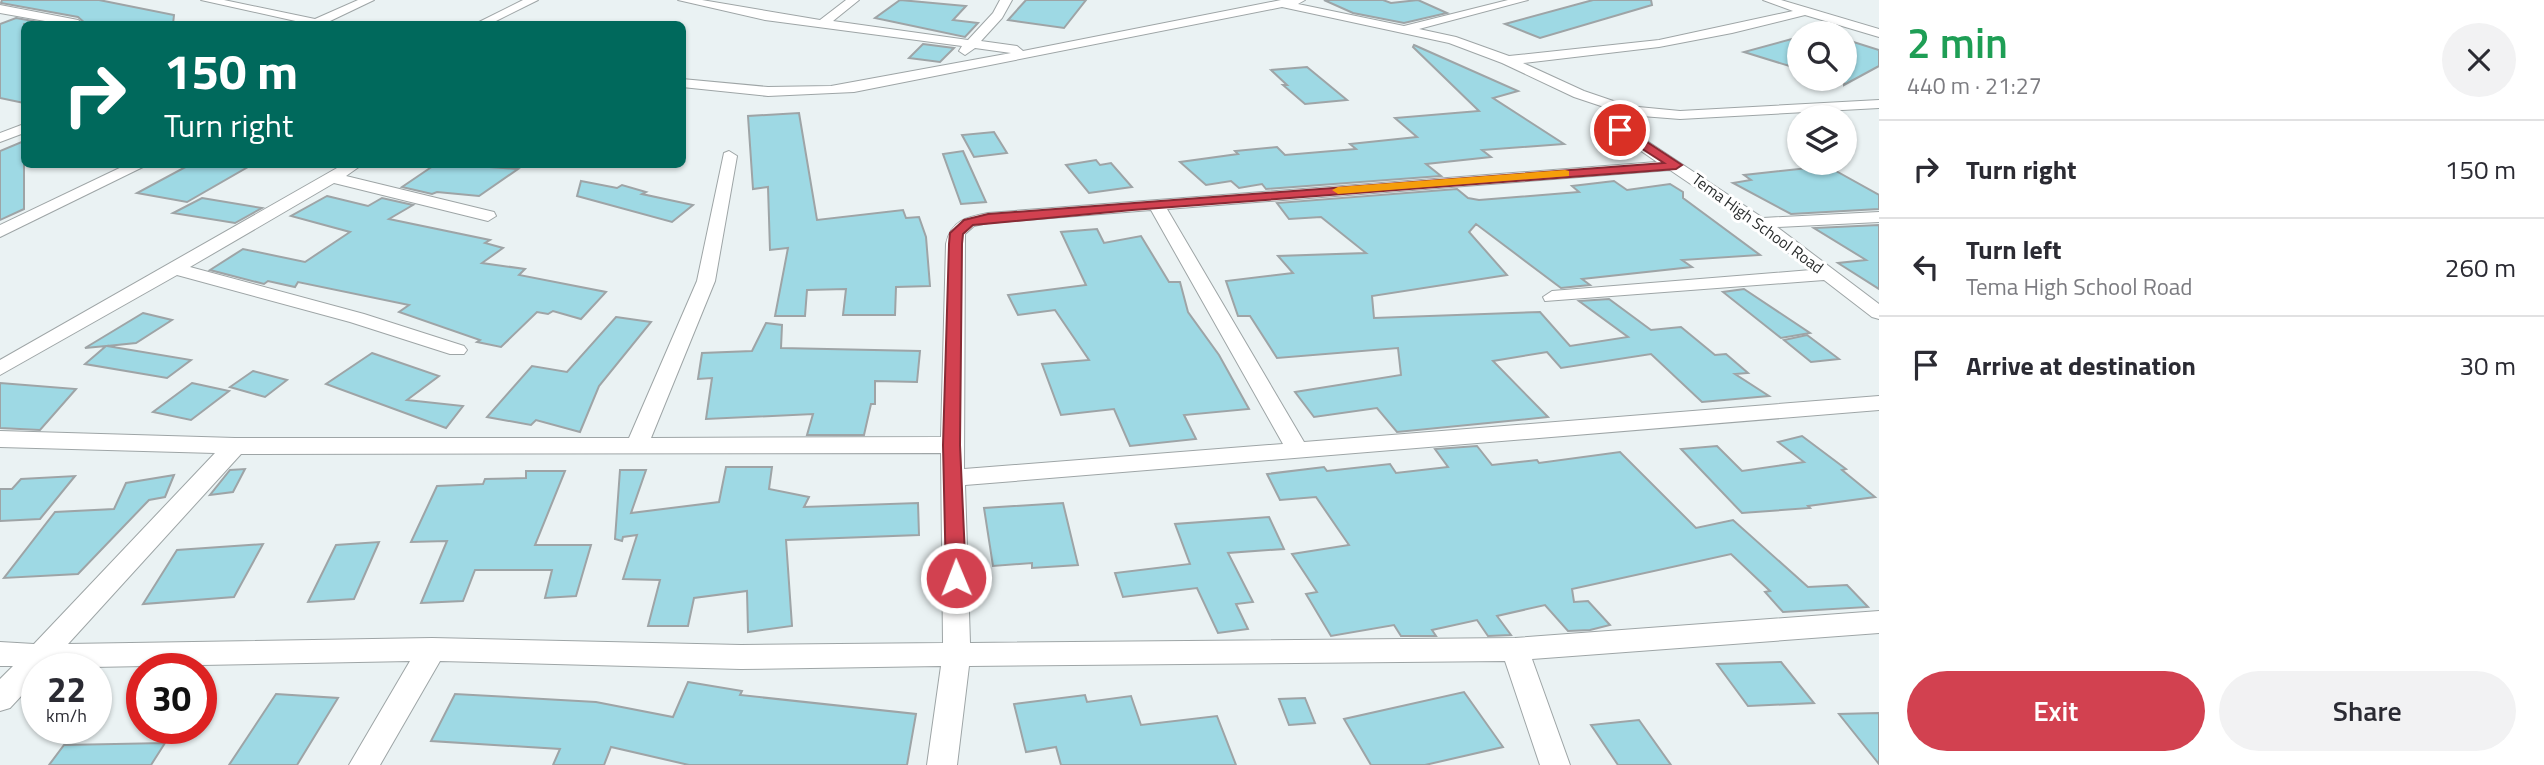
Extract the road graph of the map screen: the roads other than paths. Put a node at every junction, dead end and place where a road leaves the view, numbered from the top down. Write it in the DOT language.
graph roads {
  1 [pos="206,0"];
  2 [pos="368,0"];
  3 [pos="532,0"];
  4 [pos="686,0"];
  5 [pos="853,0"];
  6 [pos="1006,0"];
  7 [pos="1299,0"];
  8 [pos="1769,0"];
  9 [pos="1515,1"];
  10 [pos="1282,4"];
  11 [pos="0,9"];
  12 [pos="1805,11"];
  13 [pos="18,13"];
  14 [pos="0,19"];
  15 [pos="295,19"];
  16 [pos="62,21"];
  17 [pos="289,21"];
  18 [pos="305,21"];
  19 [pos="325,21"];
  20 [pos="487,21"];
  21 [pos="822,24"];
  22 [pos="1407,28"];
  23 [pos="1879,33"];
  24 [pos="970,44"];
  25 [pos="1037,53"];
  26 [pos="1507,60"];
  27 [pos="955,68"];
  28 [pos="686,84"];
  29 [pos="1879,104"];
  30 [pos="1626,110"];
  31 [pos="21,129"];
  32 [pos="2,135"];
  33 [pos="729,156"];
  34 [pos="1676,165"];
  35 [pos="134,168"];
  36 [pos="349,168"];
  37 [pos="333,178"];
  38 [pos="1157,204"];
  39 [pos="488,216"];
  40 [pos="1879,218"];
  41 [pos="1760,223"];
  42 [pos="0,232"];
  43 [pos="174,268"];
  44 [pos="1828,274"];
  45 [pos="1552,297"];
  46 [pos="1879,313"];
  47 [pos="457,350"];
  48 [pos="0,369"];
  49 [pos="1879,403"];
  50 [pos="0,439"];
  51 [pos="637,445"];
  52 [pos="952,445"];
  53 [pos="235,446"];
  54 [pos="1299,452"];
  55 [pos="955,478"];
  56 [pos="1879,622"];
  57 [pos="432,649"];
  58 [pos="1515,649"];
  59 [pos="43,653"];
  60 [pos="957,653"];
  61 [pos="0,654"];
  62 [pos="21,655"];
  63 [pos="112,655"];
  64 [pos="21,676"];
  65 [pos="0,699"];
  66 [pos="364,765"];
  67 [pos="942,765"];
  68 [pos="1556,765"];
  1 -- 15 [label="street"];
  2 -- 19 [label="street"];
  3 -- 20 [label="street"];
  4 -- 21 [label="street"];
  5 -- 21 [label="street"];
  6 -- 24 [label="street"];
  7 -- 10 [label="street"];
  8 -- 12 [label="street"];
  9 -- 22 [label="street"];
  10 -- 22 [label="street"];
  10 -- 25 [label="street"];
  11 -- 13 [label="street"];
  12 -- 23 [label="street"];
  12 -- 26 [label="street"];
  13 -- 14 [label="street"];
  13 -- 16 [label="street"];
  15 -- 17 [label="street"];
  15 -- 18 [label="street"];
  21 -- 24 [label="street"];
  22 -- 26 [label="street"];
  24 -- 25 [label="street"];
  24 -- 27 [label="street"];
  25 -- 27 [label="street"];
  26 -- 30 [label="street"];
  27 -- 28 [label="street"];
  29 -- 30 [label="street"];
  30 -- 34 [label="street, Tema High School Road"];
  31 -- 32 [label="street"];
  33 -- 51 [label="street"];
  34 -- 38 [label="street"];
  34 -- 41 [label="street, Tema High School Road"];
  35 -- 42 [label="street"];
  36 -- 37 [label="street"];
  37 -- 39 [label="street"];
  37 -- 43 [label="street"];
  38 -- 52 [label="street"];
  38 -- 54 [label="street"];
  40 -- 41 [label="street"];
  41 -- 44 [label="street, Tema High School Road"];
  43 -- 47 [label="street"];
  43 -- 48 [label="street"];
  44 -- 45 [label="street"];
  44 -- 46 [label="street, Tema High School Road"];
  49 -- 54 [label="street"];
  50 -- 53 [label="street"];
  51 -- 52 [label="street"];
  51 -- 53 [label="street"];
  52 -- 55 [label="street"];
  53 -- 59 [label="street"];
  54 -- 55 [label="street"];
  55 -- 60 [label="street"];
  56 -- 58 [label="street"];
  57 -- 60 [label="street"];
  57 -- 63 [label="street"];
  57 -- 66 [label="street"];
  58 -- 60 [label="street"];
  58 -- 68 [label="street"];
  60 -- 67 [label="street"];
  61 -- 62 [label="street"];
  64 -- 65 [label="street"];
}
